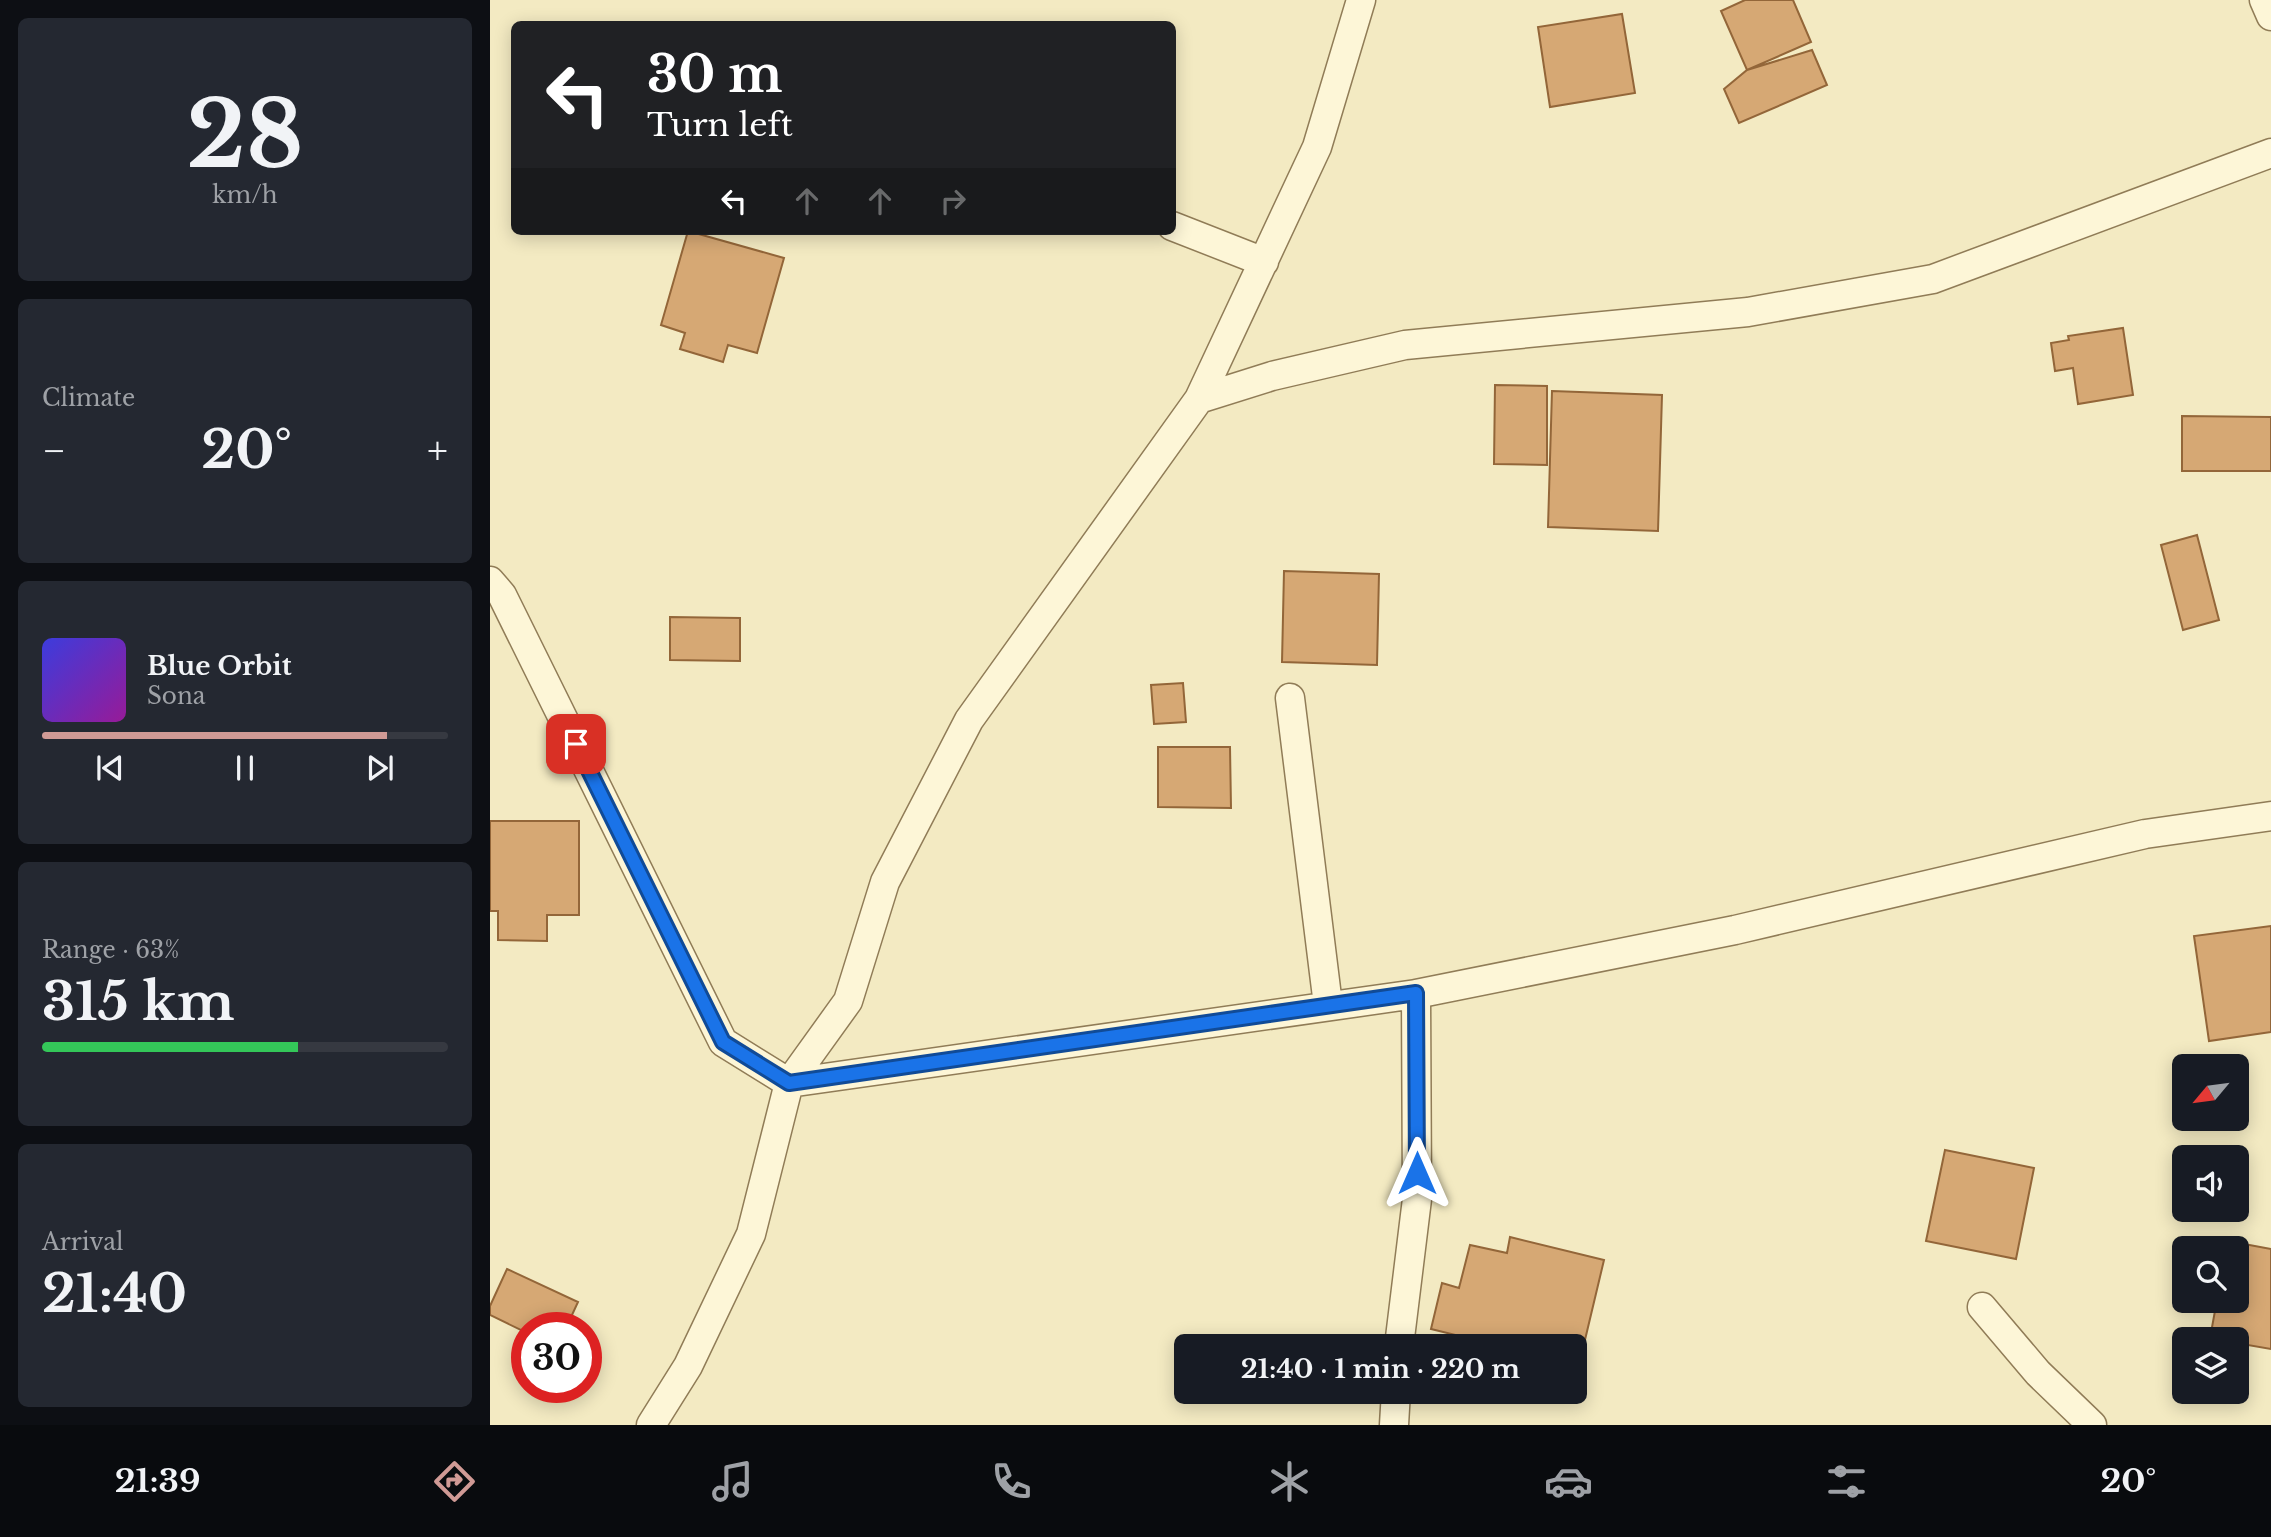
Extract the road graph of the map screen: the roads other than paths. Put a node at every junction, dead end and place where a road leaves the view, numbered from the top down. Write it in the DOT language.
graph roads {
  1 [pos="1361,0"];
  2 [pos="2264,0"];
  3 [pos="2271,16"];
  4 [pos="2271,153"];
  5 [pos="1176,228"];
  6 [pos="1264,262"];
  7 [pos="1199,399"];
  8 [pos="490,581"];
  9 [pos="1290,698"];
  10 [pos="2271,816"];
  11 [pos="1416,993"];
  12 [pos="1328,1005"];
  13 [pos="789,1083"];
  14 [pos="1982,1307"];
  15 [pos="1400,1334"];
  16 [pos="1395,1404"];
  17 [pos="651,1425"];
  18 [pos="1394,1425"];
  19 [pos="2092,1425"];
  1 -- 6 [label="street"];
  2 -- 3 [label="street"];
  4 -- 7 [label="street"];
  5 -- 6 [label="street"];
  6 -- 7 [label="street"];
  7 -- 13 [label="street"];
  8 -- 13 [label="street"];
  9 -- 12 [label="street"];
  10 -- 11 [label="street"];
  11 -- 12 [label="street"];
  11 -- 15 [label="street"];
  12 -- 13 [label="street"];
  13 -- 17 [label="street"];
  14 -- 19 [label="street"];
  16 -- 18 [label="street"];
}
